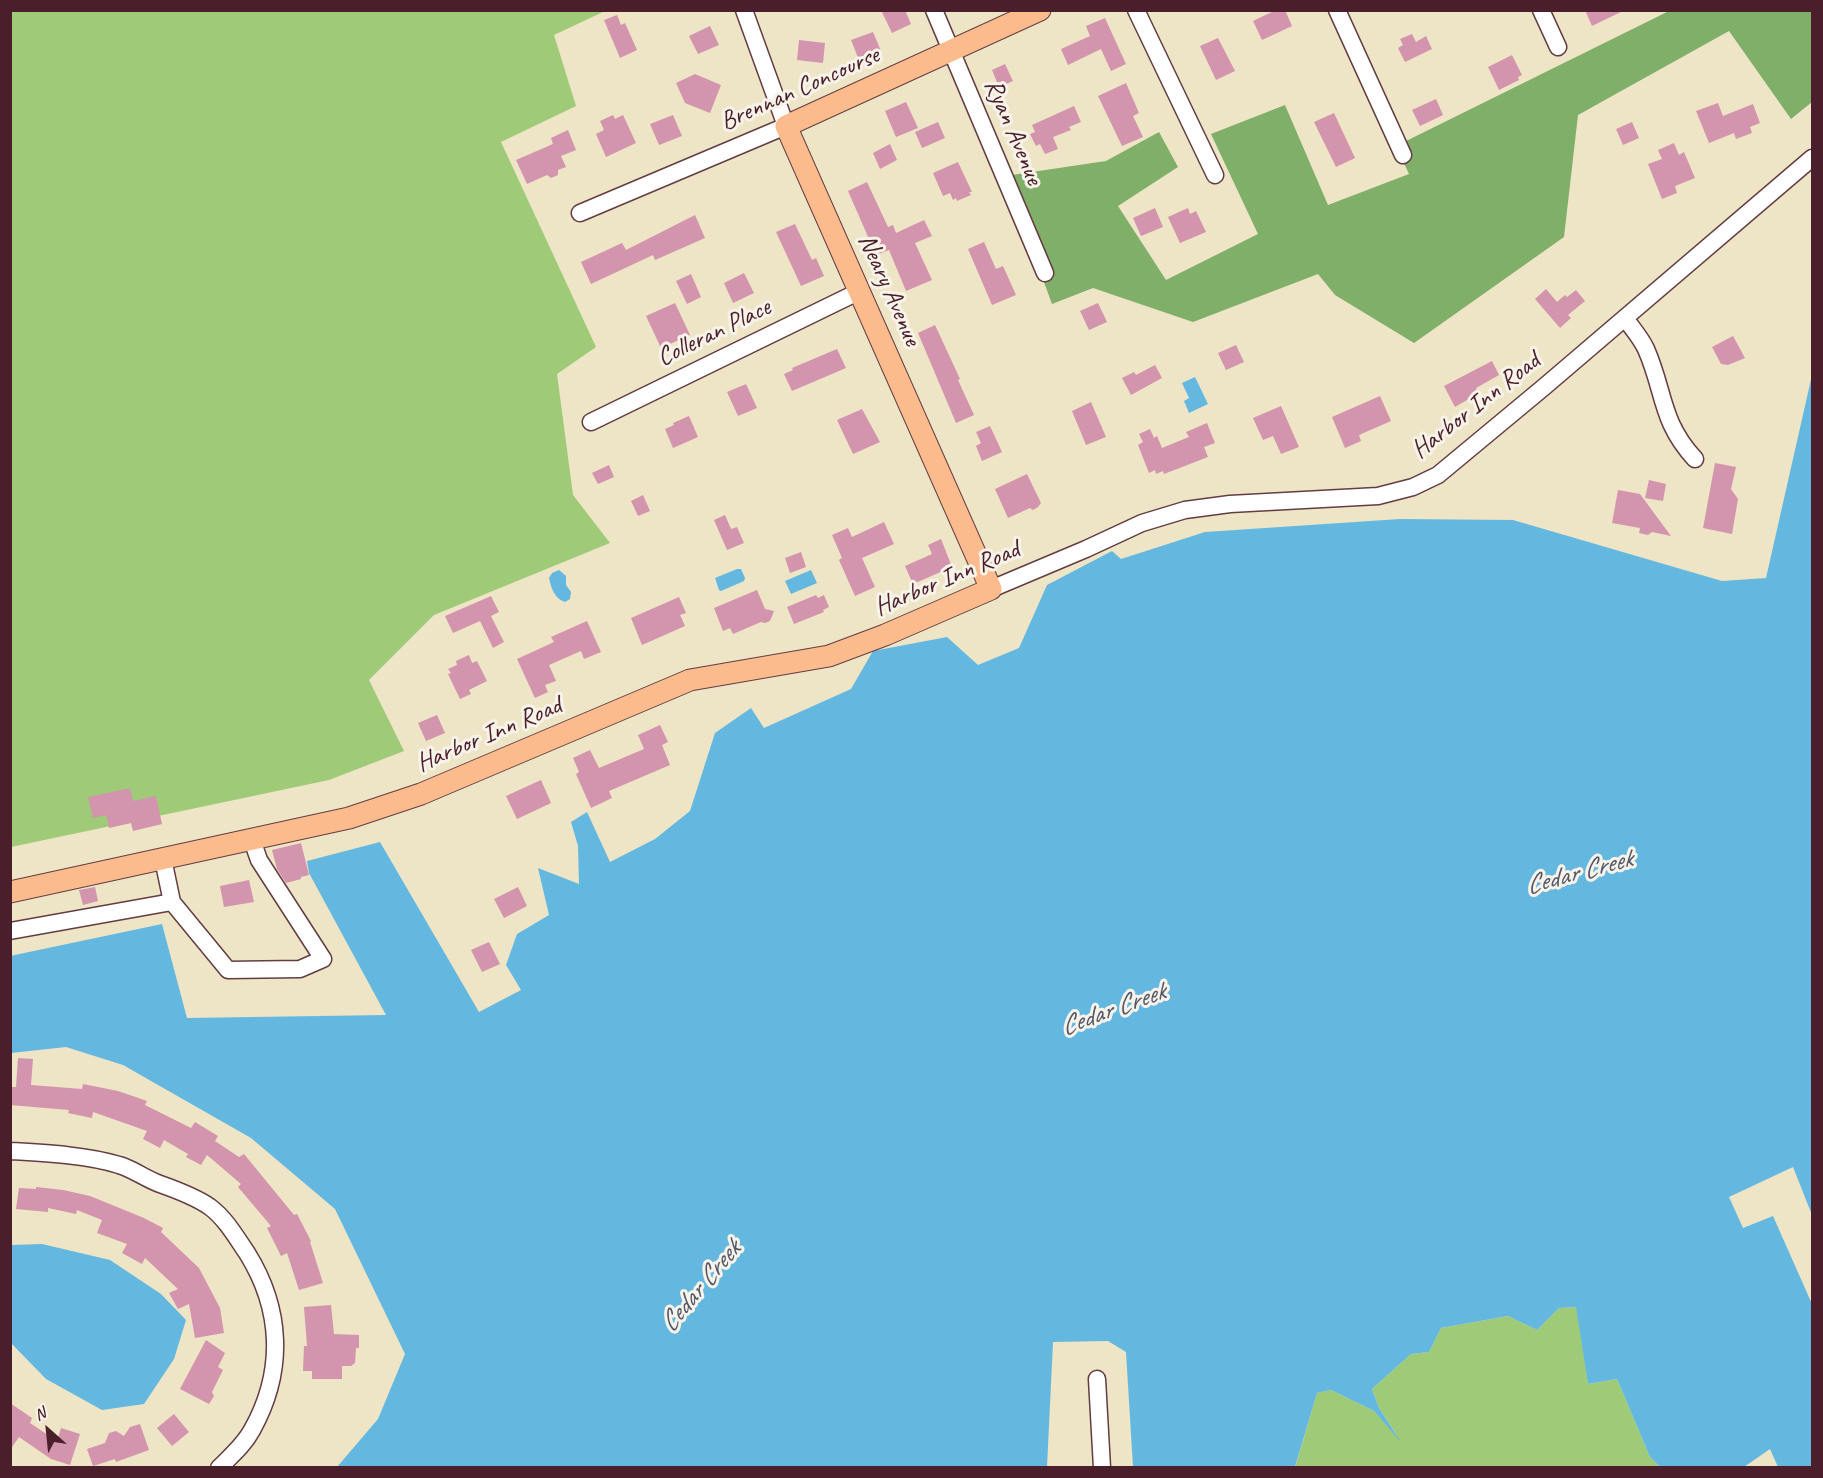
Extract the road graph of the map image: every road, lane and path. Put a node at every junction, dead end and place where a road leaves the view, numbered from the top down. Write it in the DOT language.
graph roads {
  1 [pos="744,10"];
  2 [pos="934,10"];
  3 [pos="1040,10"];
  4 [pos="1136,10"];
  5 [pos="1337,10"];
  6 [pos="1541,10"];
  7 [pos="1558,47"];
  8 [pos="951,50"];
  9 [pos="786,126"];
  10 [pos="1403,155"];
  11 [pos="1812,158"];
  12 [pos="1215,175"];
  13 [pos="580,213"];
  14 [pos="1045,273"];
  15 [pos="860,291"];
  16 [pos="1625,318"];
  17 [pos="591,422"];
  18 [pos="1695,459"];
  19 [pos="992,589"];
  20 [pos="252,840"];
  21 [pos="163,859"];
  22 [pos="10,892"];
  23 [pos="172,902"];
  24 [pos="10,931"];
  25 [pos="10,1151"];
  26 [pos="1097,1379"];
  27 [pos="219,1467"];
  28 [pos="1102,1467"];
  1 -- 9 [label="street, Neary Avenue"];
  2 -- 8 [label="street, Ryan Avenue"];
  3 -- 8 [label="main road, Brennan Concourse"];
  4 -- 12 [label="street"];
  5 -- 10 [label="street"];
  6 -- 7 [label="street"];
  8 -- 9 [label="main road, Brennan Concourse"];
  8 -- 14 [label="street, Ryan Avenue"];
  9 -- 13 [label="street, Brennan Concourse"];
  9 -- 15 [label="main road, Neary Avenue"];
  11 -- 16 [label="street, Harbor Inn Road"];
  15 -- 17 [label="street, Colleran Place"];
  15 -- 19 [label="main road, Neary Avenue"];
  16 -- 18 [label="street"];
  16 -- 19 [label="street, Harbor Inn Road"];
  19 -- 20 [label="main road, Harbor Inn Road"];
  20 -- 21 [label="main road, Harbor Inn Road"];
  20 -- 23 [label="street"];
  21 -- 22 [label="main road, Harbor Inn Road"];
  21 -- 23 [label="street"];
  23 -- 24 [label="street"];
  25 -- 27 [label="street"];
  26 -- 28 [label="street"];
}
